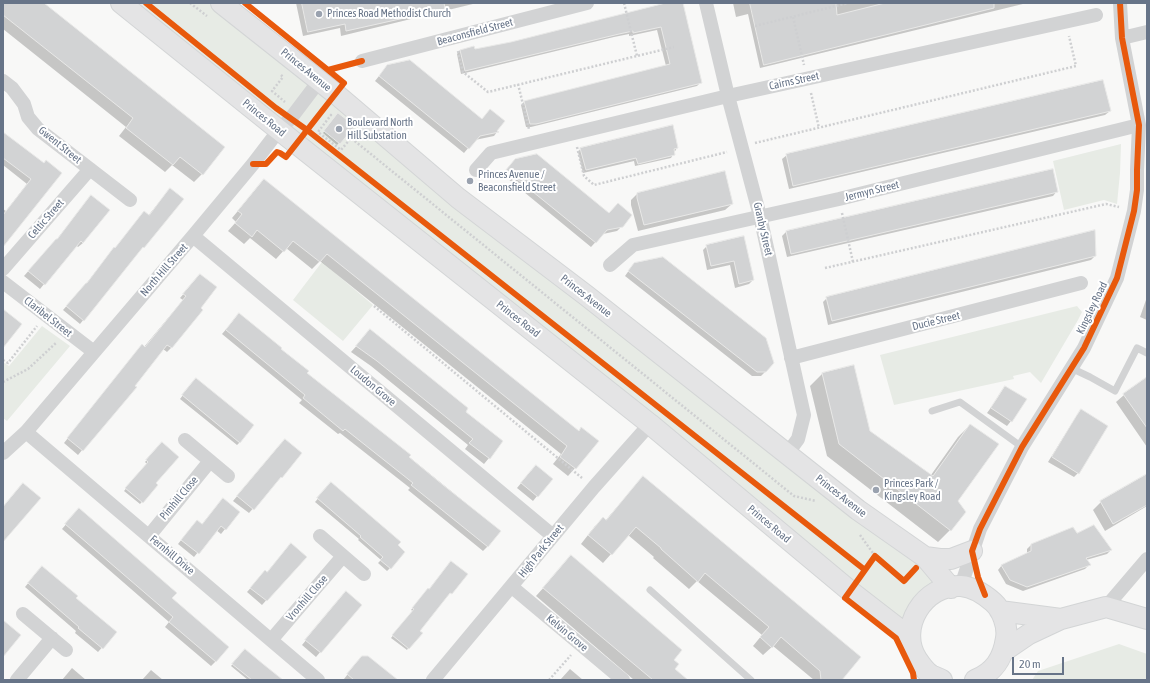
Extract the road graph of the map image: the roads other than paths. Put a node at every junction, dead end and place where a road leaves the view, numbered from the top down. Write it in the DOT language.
graph roads {
  1 [pos="121,3"];
  2 [pos="588,3"];
  3 [pos="706,3"];
  4 [pos="1120,3"];
  5 [pos="219,7"];
  6 [pos="1096,15"];
  7 [pos="1147,32"];
  8 [pos="1122,38"];
  9 [pos="362,61"];
  10 [pos="3,81"];
  11 [pos="319,81"];
  12 [pos="728,96"];
  13 [pos="1139,125"];
  14 [pos="279,130"];
  15 [pos="90,169"];
  16 [pos="476,170"];
  17 [pos="130,200"];
  18 [pos="760,216"];
  19 [pos="193,236"];
  20 [pos="610,265"];
  21 [pos="3,270"];
  22 [pos="3,282"];
  23 [pos="1081,283"];
  24 [pos="94,352"];
  25 [pos="1147,354"];
  26 [pos="790,358"];
  27 [pos="1071,368"];
  28 [pos="932,411"];
  29 [pos="650,424"];
  30 [pos="26,432"];
  31 [pos="185,440"];
  32 [pos="1022,447"];
  33 [pos="4,449"];
  34 [pos="787,454"];
  35 [pos="210,461"];
  36 [pos="228,476"];
  37 [pos="148,536"];
  38 [pos="320,536"];
  39 [pos="553,536"];
  40 [pos="972,551"];
  41 [pos="343,556"];
  42 [pos="1144,562"];
  43 [pos="920,563"];
  44 [pos="364,574"];
  45 [pos="512,587"];
  46 [pos="956,587"];
  47 [pos="650,590"];
  48 [pos="1106,607"];
  49 [pos="1000,611"];
  50 [pos="23,614"];
  51 [pos="1061,619"];
  52 [pos="1147,619"];
  53 [pos="52,638"];
  54 [pos="272,640"];
  55 [pos="910,641"];
  56 [pos="66,650"];
  57 [pos="1004,651"];
  58 [pos="935,678"];
  59 [pos="983,679"];
  60 [pos="17,680"];
  61 [pos="318,680"];
  62 [pos="433,680"];
  63 [pos="623,680"];
  64 [pos="751,680"];
  1 -- 14 [label="main road, Princes Road"];
  2 -- 9 [label="street, Beaconsfield Street"];
  3 -- 12 [label="street, Granby Street"];
  4 -- 8 [label="street, Kingsley Road"];
  5 -- 11 [label="main road, Princes Avenue"];
  6 -- 12 [label="street, Cairns Street"];
  7 -- 8 [label="street"];
  8 -- 13 [label="street, Kingsley Road"];
  10 -- 15 [label="street, Gwent Street"];
  11 -- 14 [label="street, North Hill Street"];
  11 -- 34 [label="main road, Princes Avenue"];
  12 -- 16 [label="street, Cairns Street"];
  12 -- 18 [label="street, Granby Street"];
  13 -- 18 [label="street, Jermyn Street"];
  13 -- 27 [label="street, Kingsley Road"];
  14 -- 19 [label="street, North Hill Street"];
  14 -- 29 [label="main road, Princes Road"];
  15 -- 17 [label="street, Gwent Street"];
  15 -- 21 [label="street, Celtic Street"];
  18 -- 20 [label="street, Jermyn Street"];
  18 -- 26 [label="street, Granby Street"];
  19 -- 24 [label="street, North Hill Street"];
  19 -- 39 [label="street, Loudon Grove"];
  22 -- 24 [label="street, Claribel Street"];
  23 -- 26 [label="street, Ducie Street"];
  24 -- 30 [label="street, North Hill Street"];
  25 -- 27 [label="lane"];
  26 -- 34 [label="street, Granby Street"];
  27 -- 32 [label="street, Kingsley Road"];
  28 -- 32 [label="lane"];
  29 -- 39 [label="street, High Park Street"];
  29 -- 55 [label="main road, Princes Road"];
  30 -- 33 [label="street, North Hill Street"];
  30 -- 37 [label="street, Fernhill Drive"];
  31 -- 35 [label="street"];
  32 -- 40 [label="street, Kingsley Road"];
  34 -- 43 [label="main road, Princes Avenue"];
  35 -- 36 [label="street"];
  35 -- 37 [label="street, Pimhill Close"];
  37 -- 54 [label="street, Fernhill Drive"];
  38 -- 41 [label="street"];
  39 -- 45 [label="street, High Park Street"];
  40 -- 43 [label="main road"];
  40 -- 46 [label="street, Kingsley Road"];
  41 -- 44 [label="street"];
  41 -- 54 [label="street, Vronhill Close"];
  42 -- 48 [label="street"];
  43 -- 46 [label="main road, Princes Avenue"];
  45 -- 62 [label="street, High Park Street"];
  45 -- 63 [label="street, Kelvin Grove"];
  46 -- 49 [label="main road"];
  46 -- 55 [label="main road"];
  47 -- 64 [label="lane"];
  48 -- 51 [label="main road"];
  48 -- 52 [label="main road"];
  49 -- 51 [label="main road"];
  49 -- 57 [label="main road"];
  50 -- 53 [label="street"];
  51 -- 57 [label="main road"];
  53 -- 56 [label="street"];
  53 -- 60 [label="street"];
  54 -- 61 [label="street, Fernhill Drive"];
  55 -- 58 [label="main road"];
  57 -- 59 [label="main road"];
}
